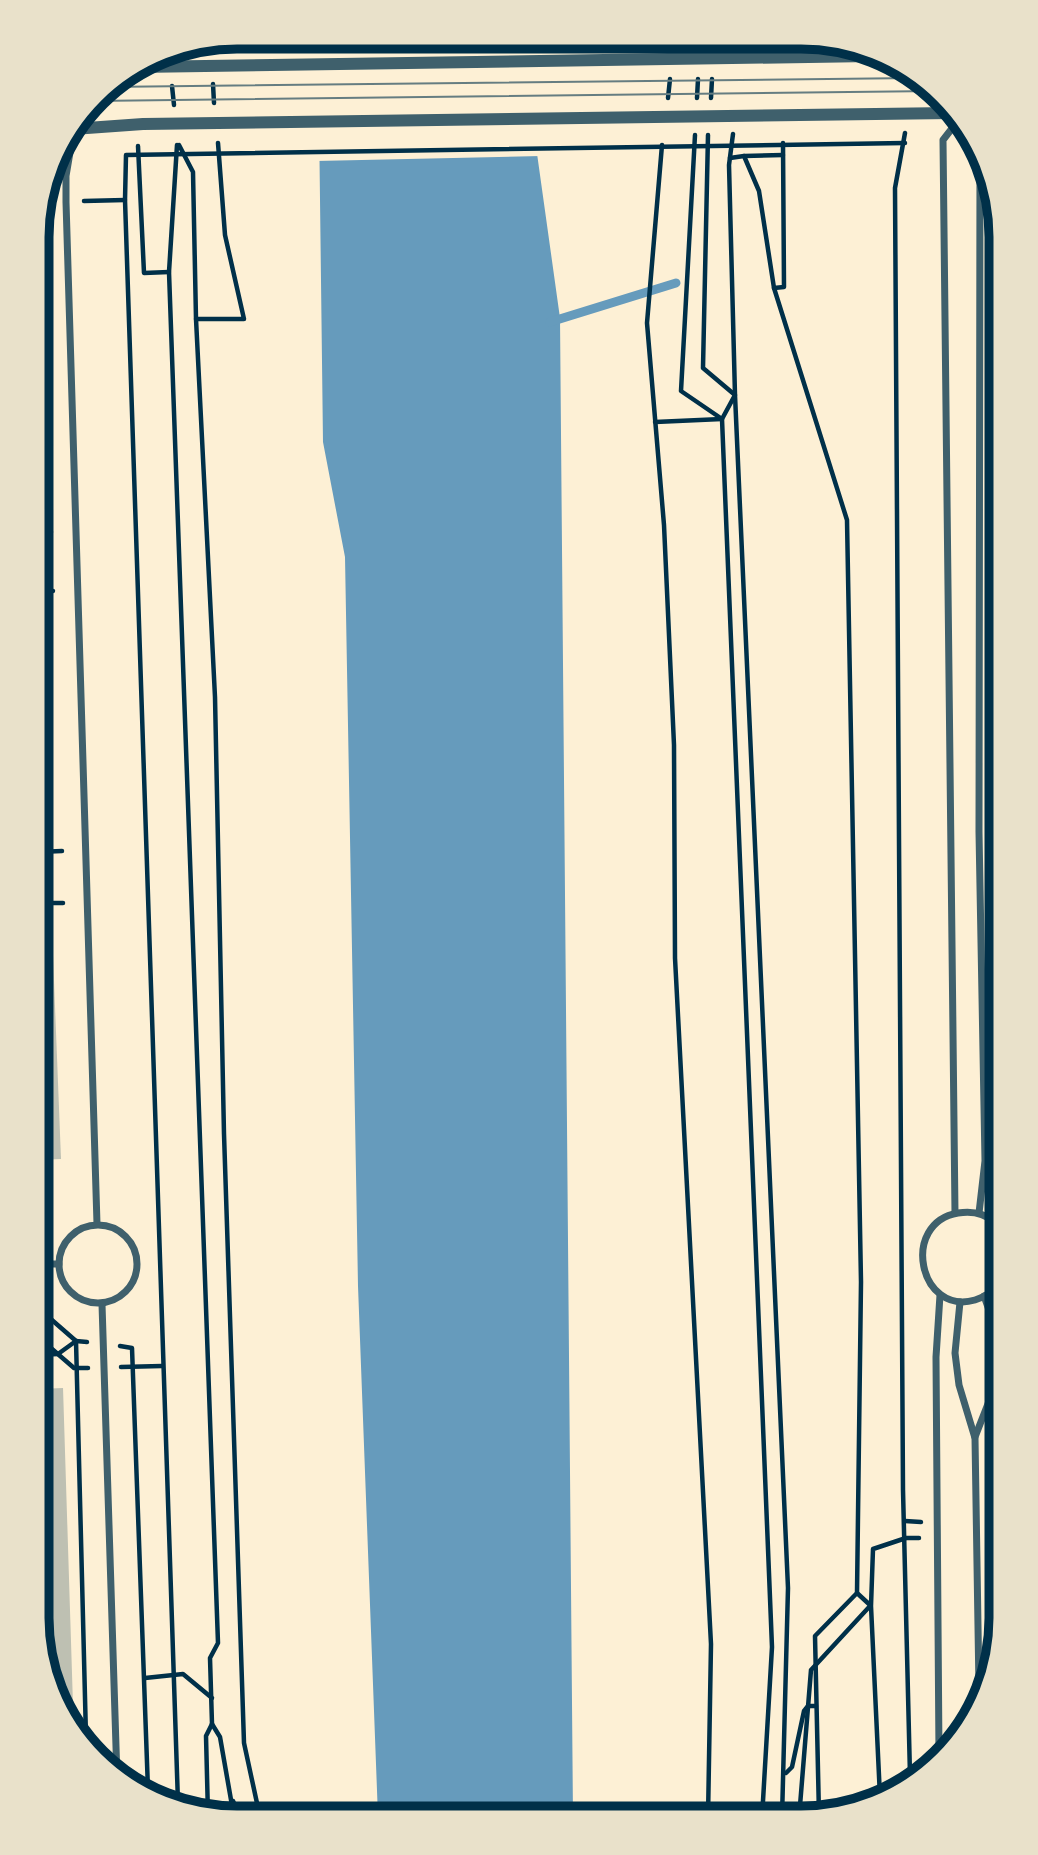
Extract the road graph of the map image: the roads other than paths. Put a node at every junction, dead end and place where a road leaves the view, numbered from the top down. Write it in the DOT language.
graph roads {
  1 [pos="850,56"];
  2 [pos="158,67"];
  3 [pos="942,113"];
  4 [pos="953,127"];
  5 [pos="85,128"];
  6 [pos="70,152"];
  7 [pos="980,181"];
  8 [pos="955,1213"];
  9 [pos="979,1213"];
  10 [pos="989,1220"];
  11 [pos="97,1224"];
  12 [pos="49,1264"];
  13 [pos="59,1264"];
  14 [pos="989,1292"];
  15 [pos="940,1295"];
  16 [pos="984,1296"];
  17 [pos="960,1302"];
  18 [pos="102,1304"];
  19 [pos="989,1310"];
  20 [pos="989,1401"];
  21 [pos="975,1438"];
  22 [pos="979,1678"];
  23 [pos="939,1745"];
  24 [pos="117,1762"];
  1 -- 2 [label="street"];
  3 -- 5 [label="street"];
  4 -- 8 [label="street"];
  6 -- 11 [label="street"];
  7 -- 9 [label="street"];
  8 -- 9 [label="street"];
  8 -- 15 [label="street"];
  9 -- 10 [label="street"];
  11 -- 13 [label="street"];
  11 -- 18 [label="street"];
  12 -- 13 [label="street"];
  13 -- 18 [label="street"];
  14 -- 16 [label="street"];
  15 -- 17 [label="street"];
  15 -- 23 [label="street"];
  16 -- 17 [label="street"];
  16 -- 19 [label="street"];
  17 -- 21 [label="street"];
  18 -- 24 [label="street"];
  20 -- 21 [label="street"];
  21 -- 22 [label="street"];
}
